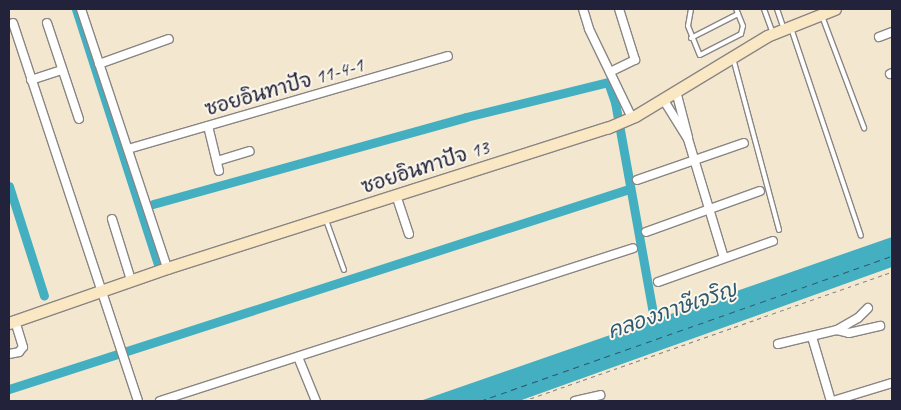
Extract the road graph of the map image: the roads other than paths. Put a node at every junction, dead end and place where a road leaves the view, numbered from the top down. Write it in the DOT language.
graph roads {
  1 [pos="81,9"];
  2 [pos="583,9"];
  3 [pos="619,9"];
  4 [pos="691,9"];
  5 [pos="736,9"];
  6 [pos="764,9"];
  7 [pos="777,9"];
  8 [pos="835,9"];
  9 [pos="738,14"];
  10 [pos="822,14"];
  11 [pos="12,23"];
  12 [pos="47,23"];
  13 [pos="782,29"];
  14 [pos="892,32"];
  15 [pos="879,37"];
  16 [pos="691,38"];
  17 [pos="169,39"];
  18 [pos="448,56"];
  19 [pos="733,56"];
  20 [pos="100,64"];
  21 [pos="62,70"];
  22 [pos="610,72"];
  23 [pos="31,80"];
  24 [pos="676,91"];
  25 [pos="663,100"];
  26 [pos="79,119"];
  27 [pos="624,121"];
  28 [pos="208,126"];
  29 [pos="864,128"];
  30 [pos="688,139"];
  31 [pos="744,143"];
  32 [pos="128,149"];
  33 [pos="250,151"];
  34 [pos="695,160"];
  35 [pos="217,161"];
  36 [pos="219,171"];
  37 [pos="637,180"];
  38 [pos="760,191"];
  39 [pos="396,195"];
  40 [pos="710,210"];
  41 [pos="325,218"];
  42 [pos="112,219"];
  43 [pos="779,230"];
  44 [pos="646,232"];
  45 [pos="408,234"];
  46 [pos="861,236"];
  47 [pos="773,241"];
  48 [pos="633,248"];
  49 [pos="724,258"];
  50 [pos="167,268"];
  51 [pos="344,270"];
  52 [pos="131,280"];
  53 [pos="658,282"];
  54 [pos="100,290"];
  55 [pos="868,308"];
  56 [pos="12,322"];
  57 [pos="880,326"];
  58 [pos="837,330"];
  59 [pos="812,337"];
  60 [pos="778,344"];
  61 [pos="9,354"];
  62 [pos="298,357"];
  63 [pos="892,383"];
  64 [pos="600,395"];
  65 [pos="138,401"];
  66 [pos="160,401"];
  67 [pos="316,401"];
  68 [pos="575,401"];
  69 [pos="832,401"];
  1 -- 20 [label="street"];
  2 -- 22 [label="street"];
  3 -- 22 [label="street"];
  4 -- 16 [label="lane"];
  5 -- 9 [label="lane"];
  6 -- 13 [label="lane"];
  7 -- 13 [label="lane"];
  8 -- 10 [label="street, ซอยอินทาปัจ 13"];
  9 -- 16 [label="lane"];
  9 -- 16 [label="lane"];
  10 -- 13 [label="street, ซอยอินทาปัจ 13"];
  10 -- 29 [label="lane"];
  11 -- 23 [label="street"];
  12 -- 21 [label="street"];
  13 -- 19 [label="street, ซอยอินทาปัจ 13"];
  13 -- 46 [label="lane"];
  14 -- 15 [label="street"];
  17 -- 20 [label="street"];
  18 -- 28 [label="street, ซอยอินทาปัจ 11-4-1"];
  19 -- 24 [label="street, ซอยอินทาปัจ 13"];
  19 -- 43 [label="lane"];
  20 -- 32 [label="street"];
  21 -- 23 [label="street"];
  21 -- 26 [label="street"];
  22 -- 27 [label="street"];
  23 -- 54 [label="street"];
  24 -- 25 [label="street, ซอยอินทาปัจ 13"];
  24 -- 30 [label="street"];
  25 -- 27 [label="street, ซอยอินทาปัจ 13"];
  25 -- 30 [label="street"];
  27 -- 39 [label="street, ซอยอินทาปัจ 13"];
  28 -- 32 [label="street, ซอยอินทาปัจ 11-4-1"];
  28 -- 35 [label="street"];
  30 -- 34 [label="street"];
  31 -- 34 [label="street"];
  32 -- 50 [label="street"];
  33 -- 35 [label="street"];
  34 -- 37 [label="street"];
  34 -- 40 [label="street"];
  35 -- 36 [label="street"];
  38 -- 40 [label="street"];
  39 -- 41 [label="street, ซอยอินทาปัจ 13"];
  39 -- 45 [label="street"];
  40 -- 44 [label="street"];
  40 -- 49 [label="street"];
  41 -- 50 [label="street, ซอยอินทาปัจ 13"];
  41 -- 51 [label="lane"];
  42 -- 52 [label="street"];
  47 -- 49 [label="street"];
  48 -- 62 [label="street"];
  49 -- 53 [label="street"];
  50 -- 52 [label="street, ซอยอินทาปัจ 13"];
  52 -- 54 [label="street, ซอยอินทาปัจ 13"];
  54 -- 56 [label="street, ซอยอินทาปัจ 13"];
  54 -- 65 [label="street"];
  55 -- 58 [label="street"];
  56 -- 61 [label="street"];
  57 -- 58 [label="street"];
  58 -- 59 [label="street"];
  59 -- 60 [label="street"];
  59 -- 69 [label="street"];
  62 -- 66 [label="street"];
  62 -- 67 [label="street"];
  63 -- 69 [label="street"];
  64 -- 68 [label="street"];
}
